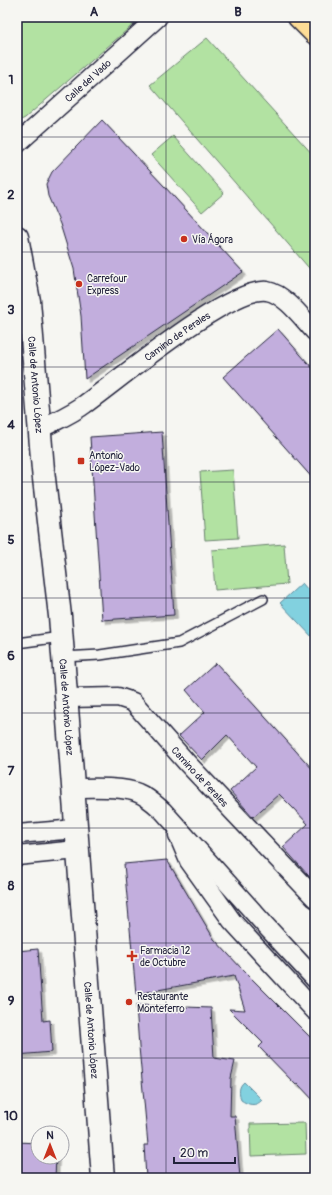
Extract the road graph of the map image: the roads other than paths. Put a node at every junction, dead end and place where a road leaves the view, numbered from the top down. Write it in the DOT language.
graph roads {
  1 [pos="158,17"];
  2 [pos="299,17"];
  3 [pos="315,33"];
  4 [pos="17,144"];
  5 [pos="17,237"];
  6 [pos="315,332"];
  7 [pos="40,429"];
  8 [pos="262,599"];
  9 [pos="17,643"];
  10 [pos="62,647"];
  11 [pos="66,698"];
  12 [pos="73,788"];
  13 [pos="175,825"];
  14 [pos="76,829"];
  15 [pos="17,834"];
  16 [pos="77,850"];
  17 [pos="17,856"];
  18 [pos="315,898"];
  19 [pos="315,978"];
  20 [pos="315,1011"];
  21 [pos="103,1178"];
  1 -- 4 [label="street, Calle del Vado"];
  2 -- 3 [label="highway"];
  5 -- 7 [label="street, Calle de Antonio López"];
  6 -- 7 [label="street, Camino de Perales"];
  7 -- 10 [label="street, Calle de Antonio López"];
  8 -- 10 [label="lane"];
  9 -- 10 [label="lane"];
  10 -- 11 [label="street, Calle de Antonio López"];
  11 -- 12 [label="street, Calle de Antonio López"];
  11 -- 18 [label="street, Camino de Perales"];
  12 -- 13 [label="street"];
  12 -- 14 [label="street, Calle de Antonio López"];
  13 -- 19 [label="street"];
  13 -- 20 [label="street"];
  14 -- 15 [label="street"];
  14 -- 16 [label="street, Calle de Antonio López"];
  16 -- 17 [label="street"];
  16 -- 21 [label="street, Calle de Antonio López"];
}
